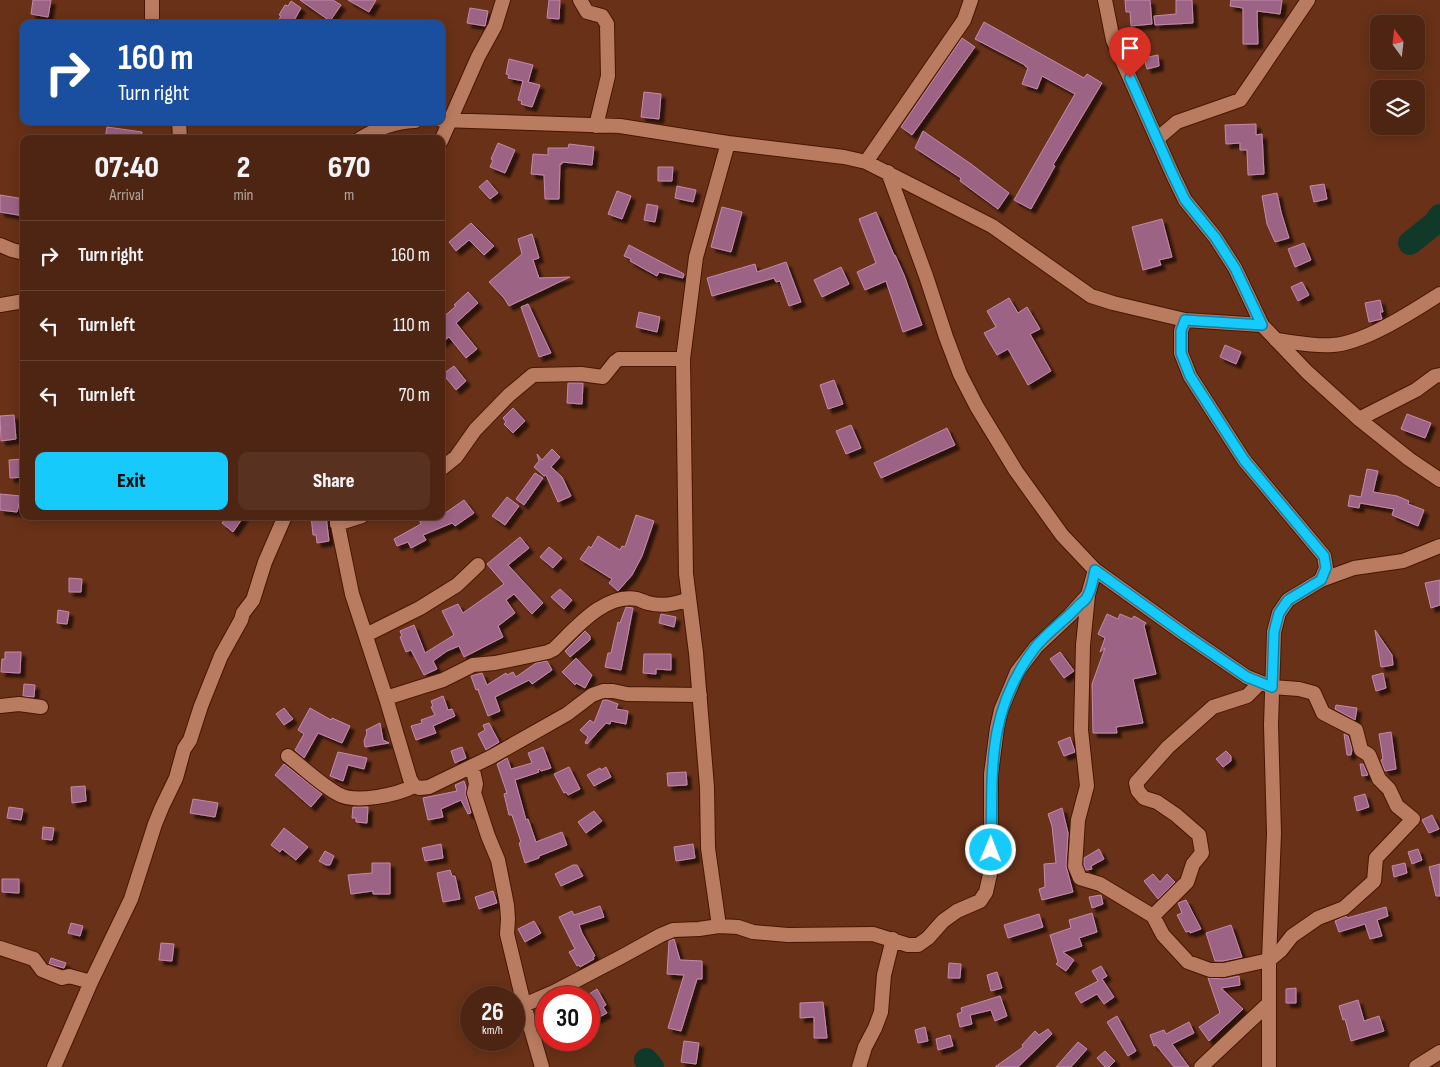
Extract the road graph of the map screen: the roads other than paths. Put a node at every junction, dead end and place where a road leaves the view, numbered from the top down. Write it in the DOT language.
graph roads {
  1 [pos="152,0"];
  2 [pos="503,0"];
  3 [pos="580,0"];
  4 [pos="971,0"];
  5 [pos="1105,0"];
  6 [pos="1308,0"];
  7 [pos="152,20"];
  8 [pos="446,120"];
  9 [pos="388,125"];
  10 [pos="596,126"];
  11 [pos="366,135"];
  12 [pos="1157,139"];
  13 [pos="728,143"];
  14 [pos="866,162"];
  15 [pos="888,172"];
  16 [pos="0,245"];
  17 [pos="20,252"];
  18 [pos="1440,294"];
  19 [pos="20,302"];
  20 [pos="0,305"];
  21 [pos="1185,320"];
  22 [pos="1262,325"];
  23 [pos="1276,340"];
  24 [pos="683,359"];
  25 [pos="1440,375"];
  26 [pos="1359,419"];
  27 [pos="445,466"];
  28 [pos="1440,480"];
  29 [pos="283,520"];
  30 [pos="336,520"];
  31 [pos="1440,546"];
  32 [pos="478,565"];
  33 [pos="1095,570"];
  34 [pos="1321,580"];
  35 [pos="1088,596"];
  36 [pos="689,600"];
  37 [pos="366,635"];
  38 [pos="1266,685"];
  39 [pos="700,695"];
  40 [pos="386,698"];
  41 [pos="0,706"];
  42 [pos="41,707"];
  43 [pos="288,756"];
  44 [pos="472,766"];
  45 [pos="414,786"];
  46 [pos="1153,916"];
  47 [pos="719,926"];
  48 [pos="893,939"];
  49 [pos="0,948"];
  50 [pos="1269,960"];
  51 [pos="91,982"];
  52 [pos="519,986"];
  53 [pos="1268,1004"];
  54 [pos="525,1005"];
  55 [pos="525,1008"];
  56 [pos="1440,1052"];
  57 [pos="54,1067"];
  58 [pos="542,1067"];
  59 [pos="859,1067"];
  60 [pos="1201,1067"];
  61 [pos="1269,1067"];
  62 [pos="1416,1067"];
  1 -- 7 [label="street"];
  2 -- 8 [label="street"];
  3 -- 10 [label="street"];
  4 -- 14 [label="street"];
  5 -- 12 [label="street"];
  6 -- 12 [label="street"];
  8 -- 10 [label="street"];
  9 -- 11 [label="street"];
  10 -- 13 [label="street"];
  12 -- 22 [label="street"];
  13 -- 14 [label="street"];
  13 -- 24 [label="street"];
  14 -- 15 [label="street"];
  15 -- 21 [label="street"];
  15 -- 33 [label="street"];
  16 -- 17 [label="street"];
  18 -- 23 [label="street"];
  19 -- 20 [label="street"];
  21 -- 22 [label="street"];
  21 -- 34 [label="street"];
  22 -- 23 [label="street"];
  23 -- 26 [label="street"];
  24 -- 27 [label="street"];
  24 -- 36 [label="street"];
  25 -- 26 [label="street"];
  26 -- 28 [label="street"];
  29 -- 51 [label="street"];
  30 -- 37 [label="street"];
  31 -- 34 [label="street"];
  32 -- 37 [label="street"];
  33 -- 35 [label="street"];
  33 -- 38 [label="street"];
  34 -- 38 [label="street"];
  35 -- 46 [label="street"];
  35 -- 48 [label="street"];
  36 -- 39 [label="street"];
  36 -- 40 [label="street"];
  37 -- 40 [label="street"];
  38 -- 46 [label="street"];
  38 -- 50 [label="street"];
  38 -- 50 [label="street"];
  39 -- 44 [label="street"];
  39 -- 47 [label="street"];
  40 -- 45 [label="street"];
  41 -- 42 [label="street"];
  43 -- 45 [label="street"];
  44 -- 45 [label="street"];
  44 -- 52 [label="street"];
  46 -- 50 [label="street"];
  47 -- 48 [label="street"];
  47 -- 54 [label="street"];
  48 -- 59 [label="street"];
  49 -- 51 [label="street"];
  50 -- 53 [label="street"];
  51 -- 57 [label="street"];
  53 -- 60 [label="street"];
  53 -- 61 [label="street"];
  55 -- 58 [label="street"];
  56 -- 62 [label="street"];
}
